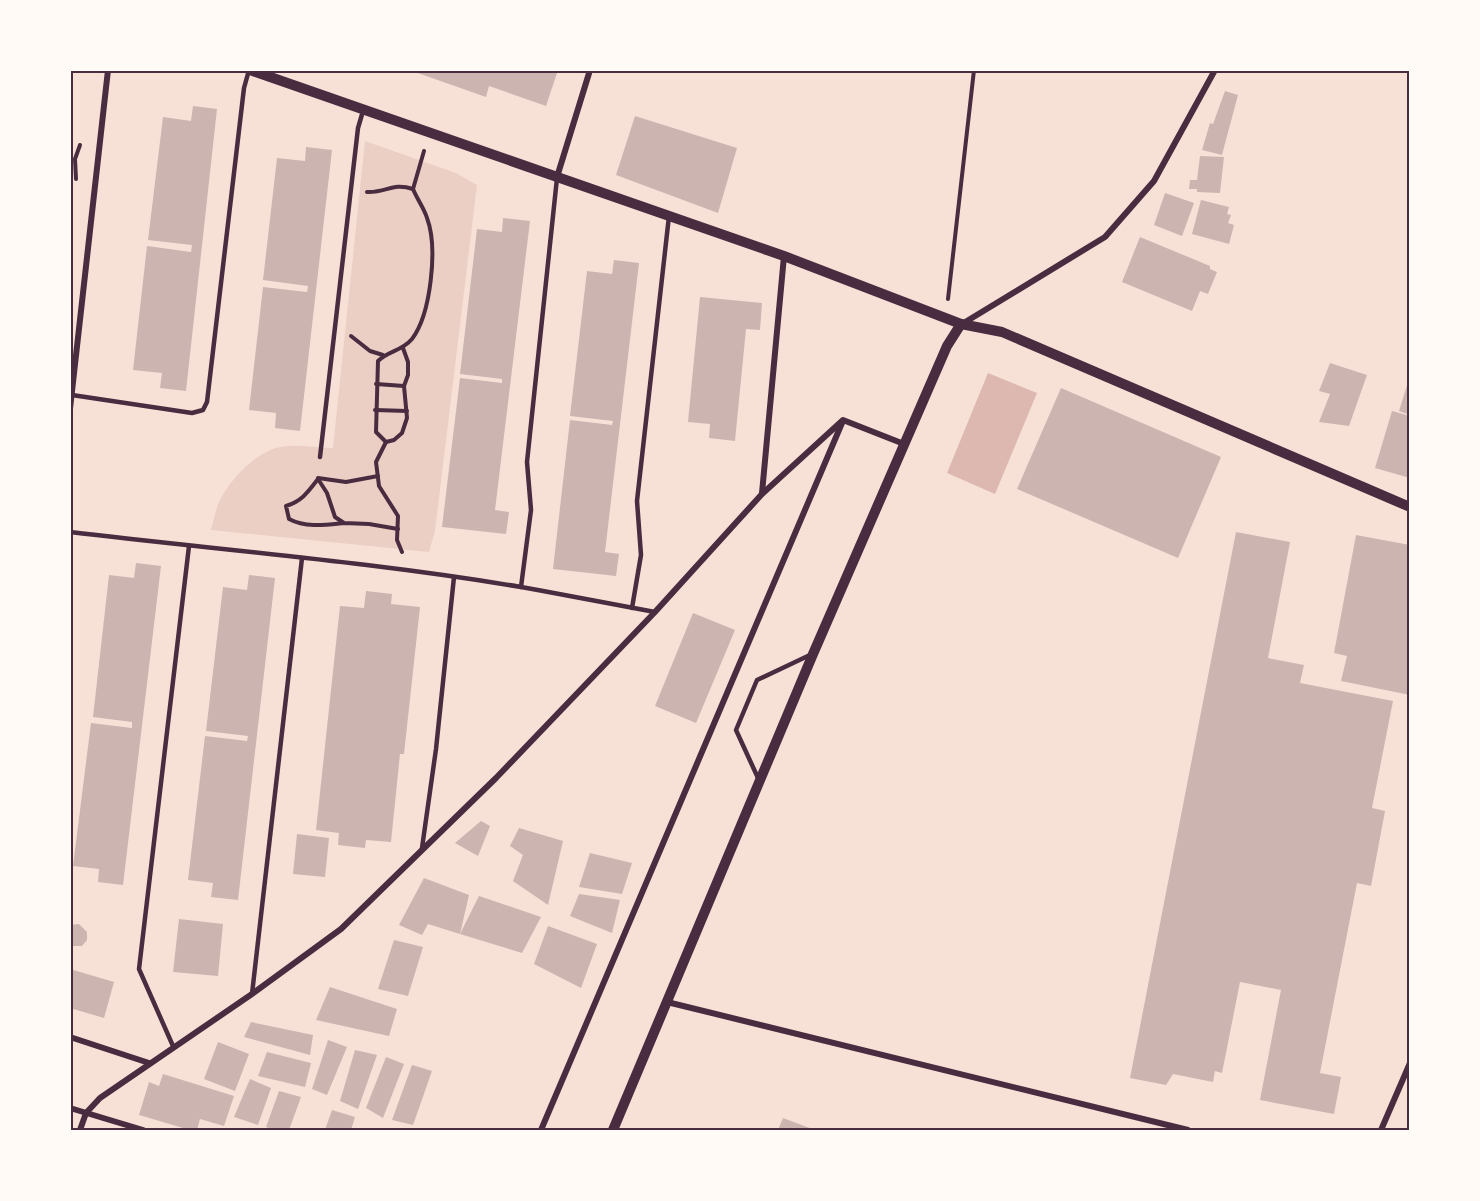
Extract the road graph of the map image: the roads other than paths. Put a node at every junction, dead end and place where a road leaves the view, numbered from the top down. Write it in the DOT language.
graph roads {
  1 [pos="108,70"];
  2 [pos="250,70"];
  3 [pos="590,70"];
  4 [pos="1215,70"];
  5 [pos="364,109"];
  6 [pos="557,177"];
  7 [pos="669,216"];
  8 [pos="784,256"];
  9 [pos="961,324"];
  10 [pos="72,395"];
  11 [pos="70,409"];
  12 [pos="843,420"];
  13 [pos="904,444"];
  14 [pos="320,457"];
  15 [pos="762,494"];
  16 [pos="1410,507"];
  17 [pos="70,532"];
  18 [pos="189,546"];
  19 [pos="302,558"];
  20 [pos="454,577"];
  21 [pos="521,587"];
  22 [pos="632,608"];
  23 [pos="655,612"];
  24 [pos="813,654"];
  25 [pos="759,780"];
  26 [pos="422,848"];
  27 [pos="252,994"];
  28 [pos="668,1002"];
  29 [pos="70,1037"];
  30 [pos="173,1046"];
  31 [pos="149,1063"];
  32 [pos="1410,1063"];
  33 [pos="70,1108"];
  34 [pos="86,1113"];
  35 [pos="1173,1129"];
  36 [pos="80,1131"];
  37 [pos="143,1131"];
  38 [pos="541,1131"];
  39 [pos="613,1131"];
  40 [pos="1188,1131"];
  41 [pos="1381,1131"];
  1 -- 10 [label="street"];
  2 -- 5 [label="street"];
  2 -- 10 [label="lane"];
  3 -- 6 [label="street"];
  4 -- 9 [label="street"];
  5 -- 6 [label="street"];
  5 -- 14 [label="lane"];
  6 -- 7 [label="street"];
  6 -- 21 [label="lane"];
  7 -- 8 [label="street"];
  7 -- 22 [label="lane"];
  8 -- 9 [label="street"];
  8 -- 15 [label="street"];
  9 -- 13 [label="street"];
  9 -- 16 [label="street"];
  10 -- 11 [label="street"];
  12 -- 13 [label="street"];
  12 -- 15 [label="street"];
  12 -- 38 [label="street"];
  13 -- 24 [label="street"];
  15 -- 23 [label="street"];
  17 -- 18 [label="lane"];
  18 -- 19 [label="lane"];
  18 -- 30 [label="lane"];
  19 -- 20 [label="lane"];
  19 -- 27 [label="lane"];
  20 -- 21 [label="lane"];
  20 -- 26 [label="lane"];
  21 -- 22 [label="lane"];
  22 -- 23 [label="lane"];
  23 -- 26 [label="street"];
  24 -- 25 [label="street"];
  24 -- 25 [label="lane"];
  25 -- 28 [label="street"];
  26 -- 27 [label="street"];
  27 -- 30 [label="street"];
  28 -- 35 [label="street"];
  28 -- 39 [label="street"];
  29 -- 31 [label="street"];
  30 -- 31 [label="street"];
  31 -- 34 [label="street"];
  32 -- 41 [label="street"];
  33 -- 34 [label="street"];
  34 -- 36 [label="street"];
  34 -- 37 [label="street"];
  35 -- 40 [label="street"];
}
